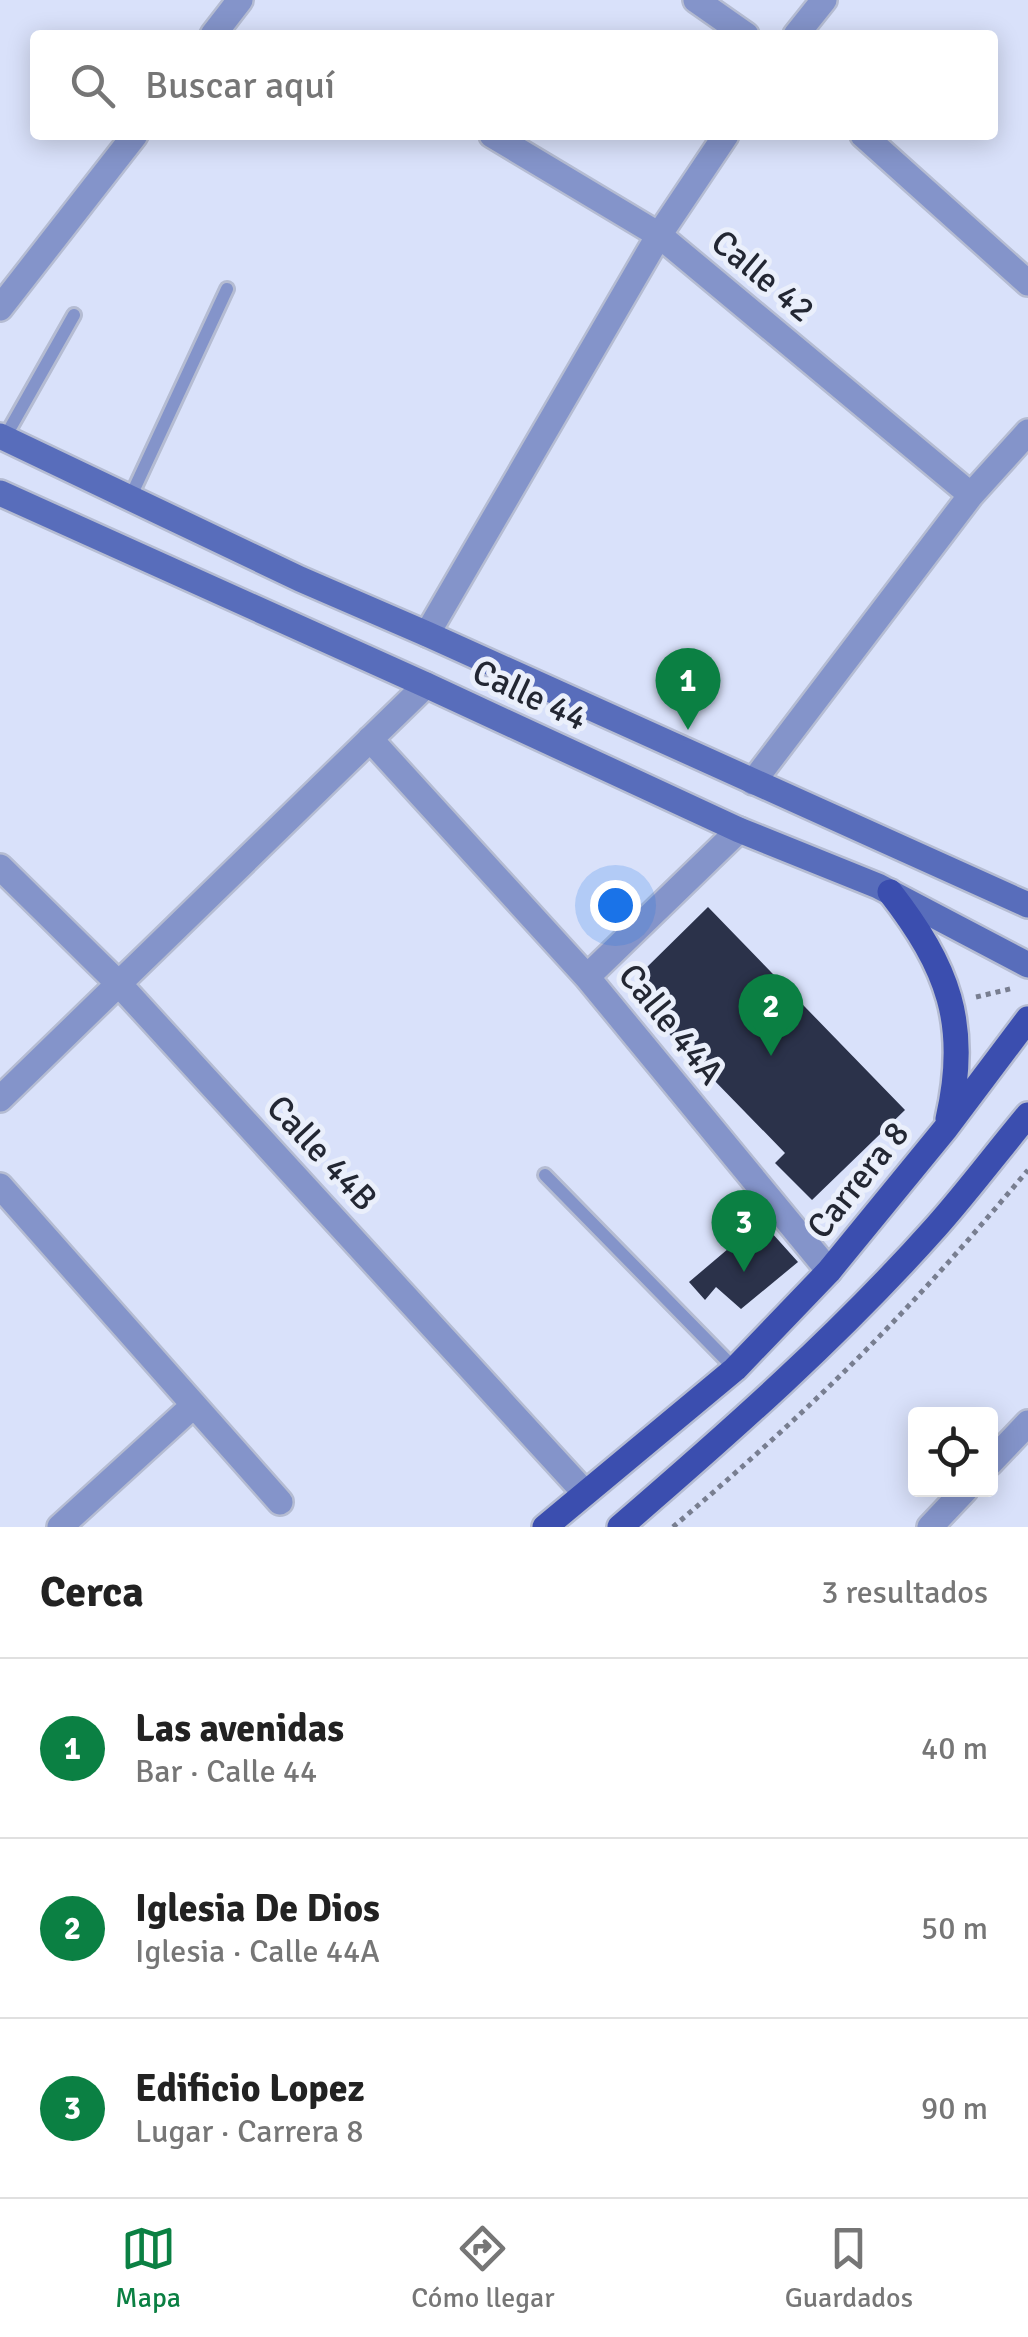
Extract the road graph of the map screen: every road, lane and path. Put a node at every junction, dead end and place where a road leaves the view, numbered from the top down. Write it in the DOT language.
graph roads {
  1 [pos="240,0"];
  2 [pos="696,0"];
  3 [pos="824,0"];
  4 [pos="217,30"];
  5 [pos="739,30"];
  6 [pos="800,30"];
  7 [pos="131,140"];
  8 [pos="500,140"];
  9 [pos="723,140"];
  10 [pos="870,140"];
  11 [pos="659,235"];
  12 [pos="1028,283"];
  13 [pos="227,289"];
  14 [pos="0,308"];
  15 [pos="74,315"];
  16 [pos="1028,432"];
  17 [pos="2,438"];
  18 [pos="0,493"];
  19 [pos="972,495"];
  20 [pos="130,498"];
  21 [pos="428,634"];
  22 [pos="426,685"];
  23 [pos="370,738"];
  24 [pos="754,782"];
  25 [pos="739,830"];
  26 [pos="0,867"];
  27 [pos="890,892"];
  28 [pos="1028,904"];
  29 [pos="1027,975"];
  30 [pos="587,977"];
  31 [pos="119,984"];
  32 [pos="951,1003"];
  33 [pos="1028,1019"];
  34 [pos="0,1099"];
  35 [pos="1028,1115"];
  36 [pos="946,1128"];
  37 [pos="1028,1170"];
  38 [pos="545,1175"];
  39 [pos="0,1186"];
  40 [pos="829,1272"];
  41 [pos="735,1369"];
  42 [pos="194,1405"];
  43 [pos="1028,1424"];
  44 [pos="998,1455"];
  45 [pos="586,1493"];
  46 [pos="959,1497"];
  47 [pos="280,1502"];
  48 [pos="60,1527"];
  49 [pos="546,1527"];
  50 [pos="620,1527"];
  51 [pos="673,1527"];
  52 [pos="930,1527"];
  1 -- 4 [label="street"];
  2 -- 5 [label="street"];
  3 -- 6 [label="street"];
  7 -- 14 [label="street"];
  8 -- 11 [label="street, Calle 42"];
  9 -- 11 [label="street"];
  10 -- 12 [label="street"];
  11 -- 19 [label="street, Calle 42"];
  11 -- 21 [label="street"];
  13 -- 20 [label="lane"];
  15 -- 17 [label="lane"];
  16 -- 19 [label="street"];
  17 -- 20 [label="main road, Calle 44"];
  18 -- 22 [label="main road, Calle 44"];
  19 -- 24 [label="street"];
  20 -- 21 [label="main road, Calle 44"];
  21 -- 24 [label="main road, Calle 44"];
  22 -- 23 [label="street"];
  22 -- 25 [label="main road, Calle 44"];
  23 -- 30 [label="street, Calle 44A"];
  23 -- 31 [label="street"];
  24 -- 28 [label="main road, Calle 44"];
  25 -- 27 [label="main road, Calle 44"];
  25 -- 30 [label="street"];
  26 -- 31 [label="street, Calle 44B"];
  27 -- 29 [label="main road, Calle 44"];
  27 -- 32 [label="main road"];
  29 -- 32 [label="path"];
  30 -- 40 [label="street, Calle 44A"];
  31 -- 34 [label="street"];
  31 -- 45 [label="street, Calle 44B"];
  32 -- 36 [label="main road"];
  33 -- 36 [label="main road, Carrera 8"];
  35 -- 50 [label="main road"];
  36 -- 40 [label="main road, Carrera 8"];
  37 -- 51 [label="path"];
  38 -- 41 [label="lane"];
  39 -- 42 [label="street"];
  40 -- 41 [label="main road, Carrera 8"];
  41 -- 45 [label="main road, Carrera 8"];
  42 -- 47 [label="street"];
  42 -- 48 [label="street"];
  43 -- 44 [label="street"];
  45 -- 49 [label="main road, Carrera 8"];
  46 -- 52 [label="street"];
}
